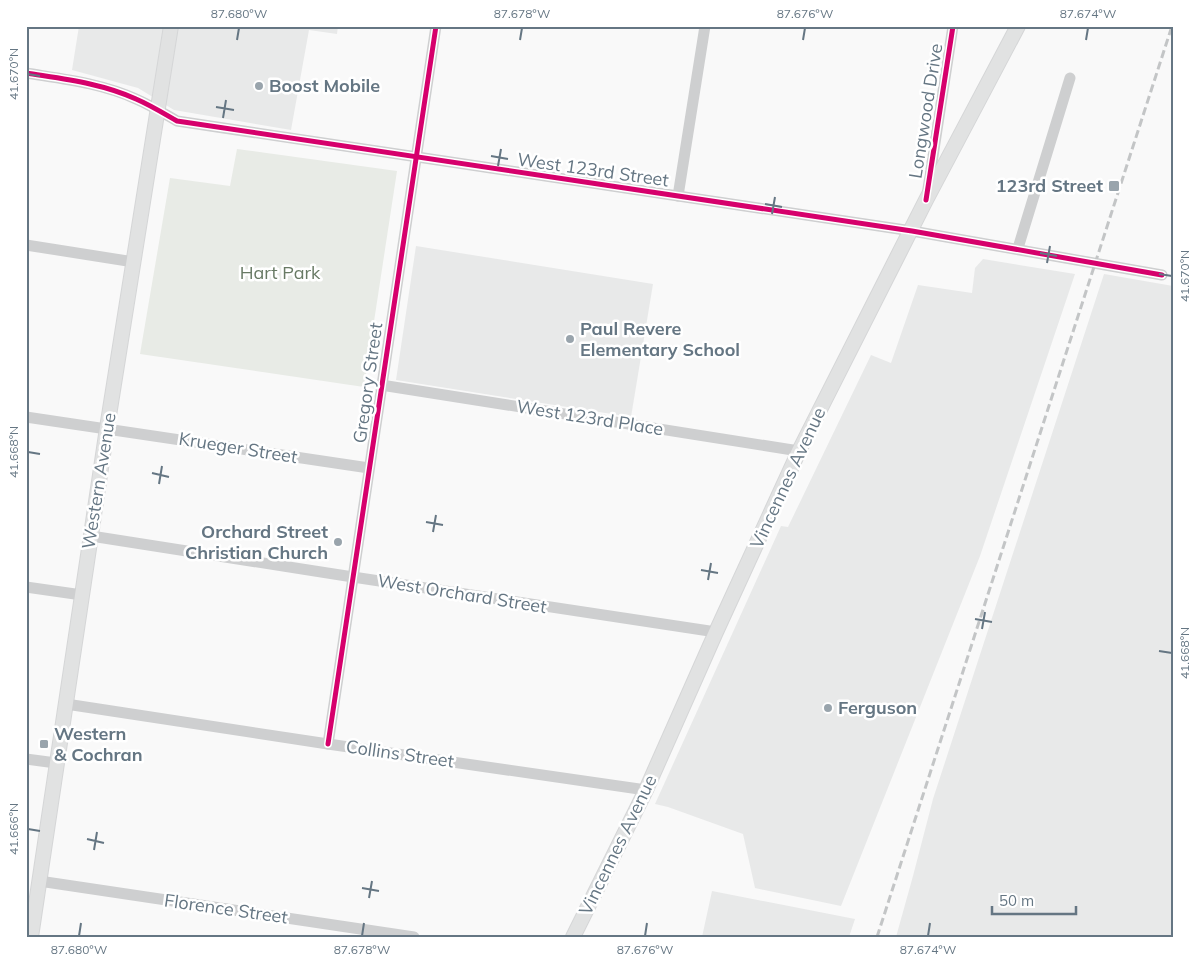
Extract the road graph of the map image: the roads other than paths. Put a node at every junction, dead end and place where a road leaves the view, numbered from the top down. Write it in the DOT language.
graph roads {
  1 [pos="171,26"];
  2 [pos="436,26"];
  3 [pos="705,26"];
  4 [pos="953,26"];
  5 [pos="1018,26"];
  6 [pos="26,74"];
  7 [pos="1070,78"];
  8 [pos="158,111"];
  9 [pos="415,157"];
  10 [pos="678,196"];
  11 [pos="926,200"];
  12 [pos="912,231"];
  13 [pos="26,245"];
  14 [pos="1018,248"];
  15 [pos="134,262"];
  16 [pos="1162,275"];
  17 [pos="381,385"];
  18 [pos="26,417"];
  19 [pos="107,428"];
  20 [pos="799,451"];
  21 [pos="369,468"];
  22 [pos="91,536"];
  23 [pos="353,578"];
  24 [pos="26,586"];
  25 [pos="82,596"];
  26 [pos="716,632"];
  27 [pos="66,704"];
  28 [pos="328,744"];
  29 [pos="26,759"];
  30 [pos="56,763"];
  31 [pos="646,790"];
  32 [pos="39,881"];
  33 [pos="30,932"];
  34 [pos="414,937"];
  35 [pos="573,937"];
  1 -- 8 [label="main road, Western Avenue"];
  2 -- 9 [label="street, Gregory Street"];
  3 -- 10 [label="street"];
  4 -- 11 [label="street, Longwood Drive"];
  5 -- 11 [label="main road, Vincennes Avenue"];
  6 -- 8 [label="street, West 123rd Street"];
  7 -- 14 [label="street"];
  8 -- 9 [label="street, West 123rd Street"];
  8 -- 15 [label="main road, Western Avenue"];
  9 -- 10 [label="street, West 123rd Street"];
  9 -- 17 [label="street, Gregory Street"];
  10 -- 12 [label="street, West 123rd Street"];
  11 -- 12 [label="main road, Vincennes Avenue"];
  12 -- 14 [label="street, West 123rd Street"];
  12 -- 20 [label="main road, Vincennes Avenue"];
  13 -- 15 [label="street"];
  14 -- 16 [label="street, West 123rd Street"];
  15 -- 19 [label="main road, Western Avenue"];
  17 -- 20 [label="street, West 123rd Place"];
  17 -- 21 [label="street, Gregory Street"];
  18 -- 19 [label="street"];
  19 -- 21 [label="street, Krueger Street"];
  19 -- 22 [label="main road, Western Avenue"];
  20 -- 26 [label="main road, Vincennes Avenue"];
  21 -- 23 [label="street, Gregory Street"];
  22 -- 23 [label="street, West Orchard Street"];
  22 -- 25 [label="main road, Western Avenue"];
  23 -- 26 [label="street, West Orchard Street"];
  23 -- 28 [label="street, Gregory Street"];
  24 -- 25 [label="street"];
  25 -- 27 [label="main road, Western Avenue"];
  26 -- 31 [label="main road, Vincennes Avenue"];
  27 -- 28 [label="street, Collins Street"];
  27 -- 30 [label="main road, Western Avenue"];
  28 -- 31 [label="street, Collins Street"];
  29 -- 30 [label="street"];
  30 -- 32 [label="main road, Western Avenue"];
  31 -- 35 [label="main road, Vincennes Avenue"];
  32 -- 33 [label="main road, Western Avenue"];
  32 -- 34 [label="street, Florence Street"];
}
